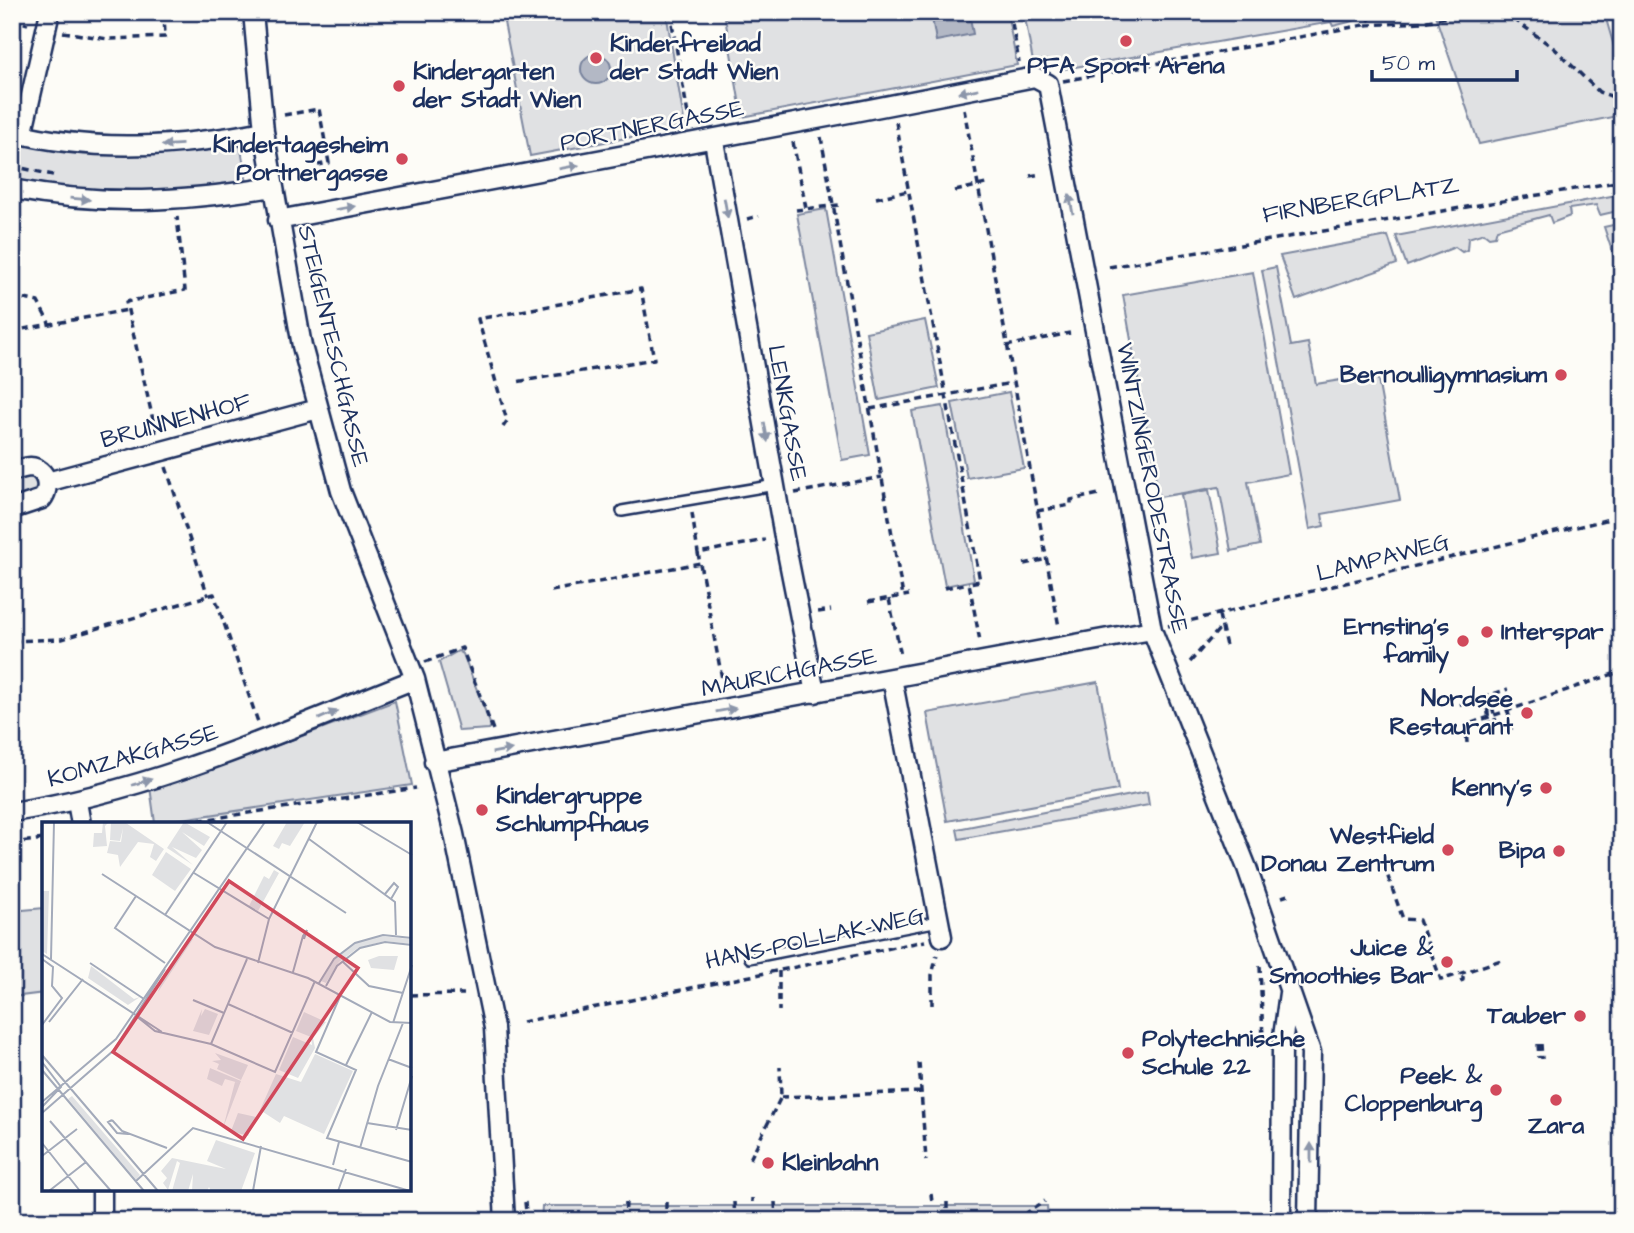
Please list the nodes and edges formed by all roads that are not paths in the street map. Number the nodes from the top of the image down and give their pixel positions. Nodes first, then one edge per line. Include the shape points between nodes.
1 (253, 12) edge
2 (48, 20) edge
3 (264, 131) junction
4 (17, 133) edge
5 (714, 141) junction
6 (13, 182) edge
7 (273, 187) junction
8 (278, 220) junction
9 (1084, 271) joint
10 (318, 409) junction
11 (12, 471) edge
12 (47, 482) junction
13 (775, 485) junction
14 (12, 509) edge
15 (622, 511) dead end
16 (1152, 630) junction
17 (417, 671) junction
18 (892, 678) junction
19 (815, 693) junction
20 (435, 762) junction
21 (77, 802) junction
22 (12, 812) edge
23 (81, 822) edge
24 (940, 929) joint
25 (750, 958) dead end
26 (1290, 986) junction
27 (102, 1191) edge
28 (102, 1221) edge
29 (505, 1221) edge
30 (1281, 1221) edge
31 (1308, 1221) edge

1 - 3 street, STEIGENTESCHGASSE
2 - 4 street
3 -> 4 street via 202,143 137,146 78,144
3 - 7 street, STEIGENTESCHGASSE
8 -> 5 street, PORTNERGASSE
9 -> 5 street, PORTNERGASSE via 1034,76
5 -> 13 street, LENKGASSE
6 -> 7 street via 81,200 175,201
7 - 8 street, STEIGENTESCHGASSE
8 - 10 street, STEIGENTESCHGASSE
9 - 16 street, WINTZINGERODESTRASSE
10 - 12 street, BRUNNENHOF
10 - 17 street, STEIGENTESCHGASSE via 341,491
11 - 12 street via 33,467
12 - 14 street via 42,499
13 - 15 lane
13 - 19 street, LENKGASSE
16 - 18 street, MAURICHGASSE
16 - 26 street, WINTZINGERODESTRASSE
17 - 20 street, STEIGENTESCHGASSE
21 -> 17 street, KOMZAKGASSE via 265,741
18 - 19 street, MAURICHGASSE
18 - 24 street, HANS-POLLAK-WEG
20 -> 19 street, MAURICHGASSE
20 - 29 street, STEIGENTESCHGASSE via 494,1028
21 - 22 street, KOMZAKGASSE
21 - 23 street
24 - 25 lane
26 - 30 street, WINTZINGERODESTRASSE via 1282,1044
31 -> 26 street, WINTZINGERODESTRASSE via 1311,1052
27 - 28 street

